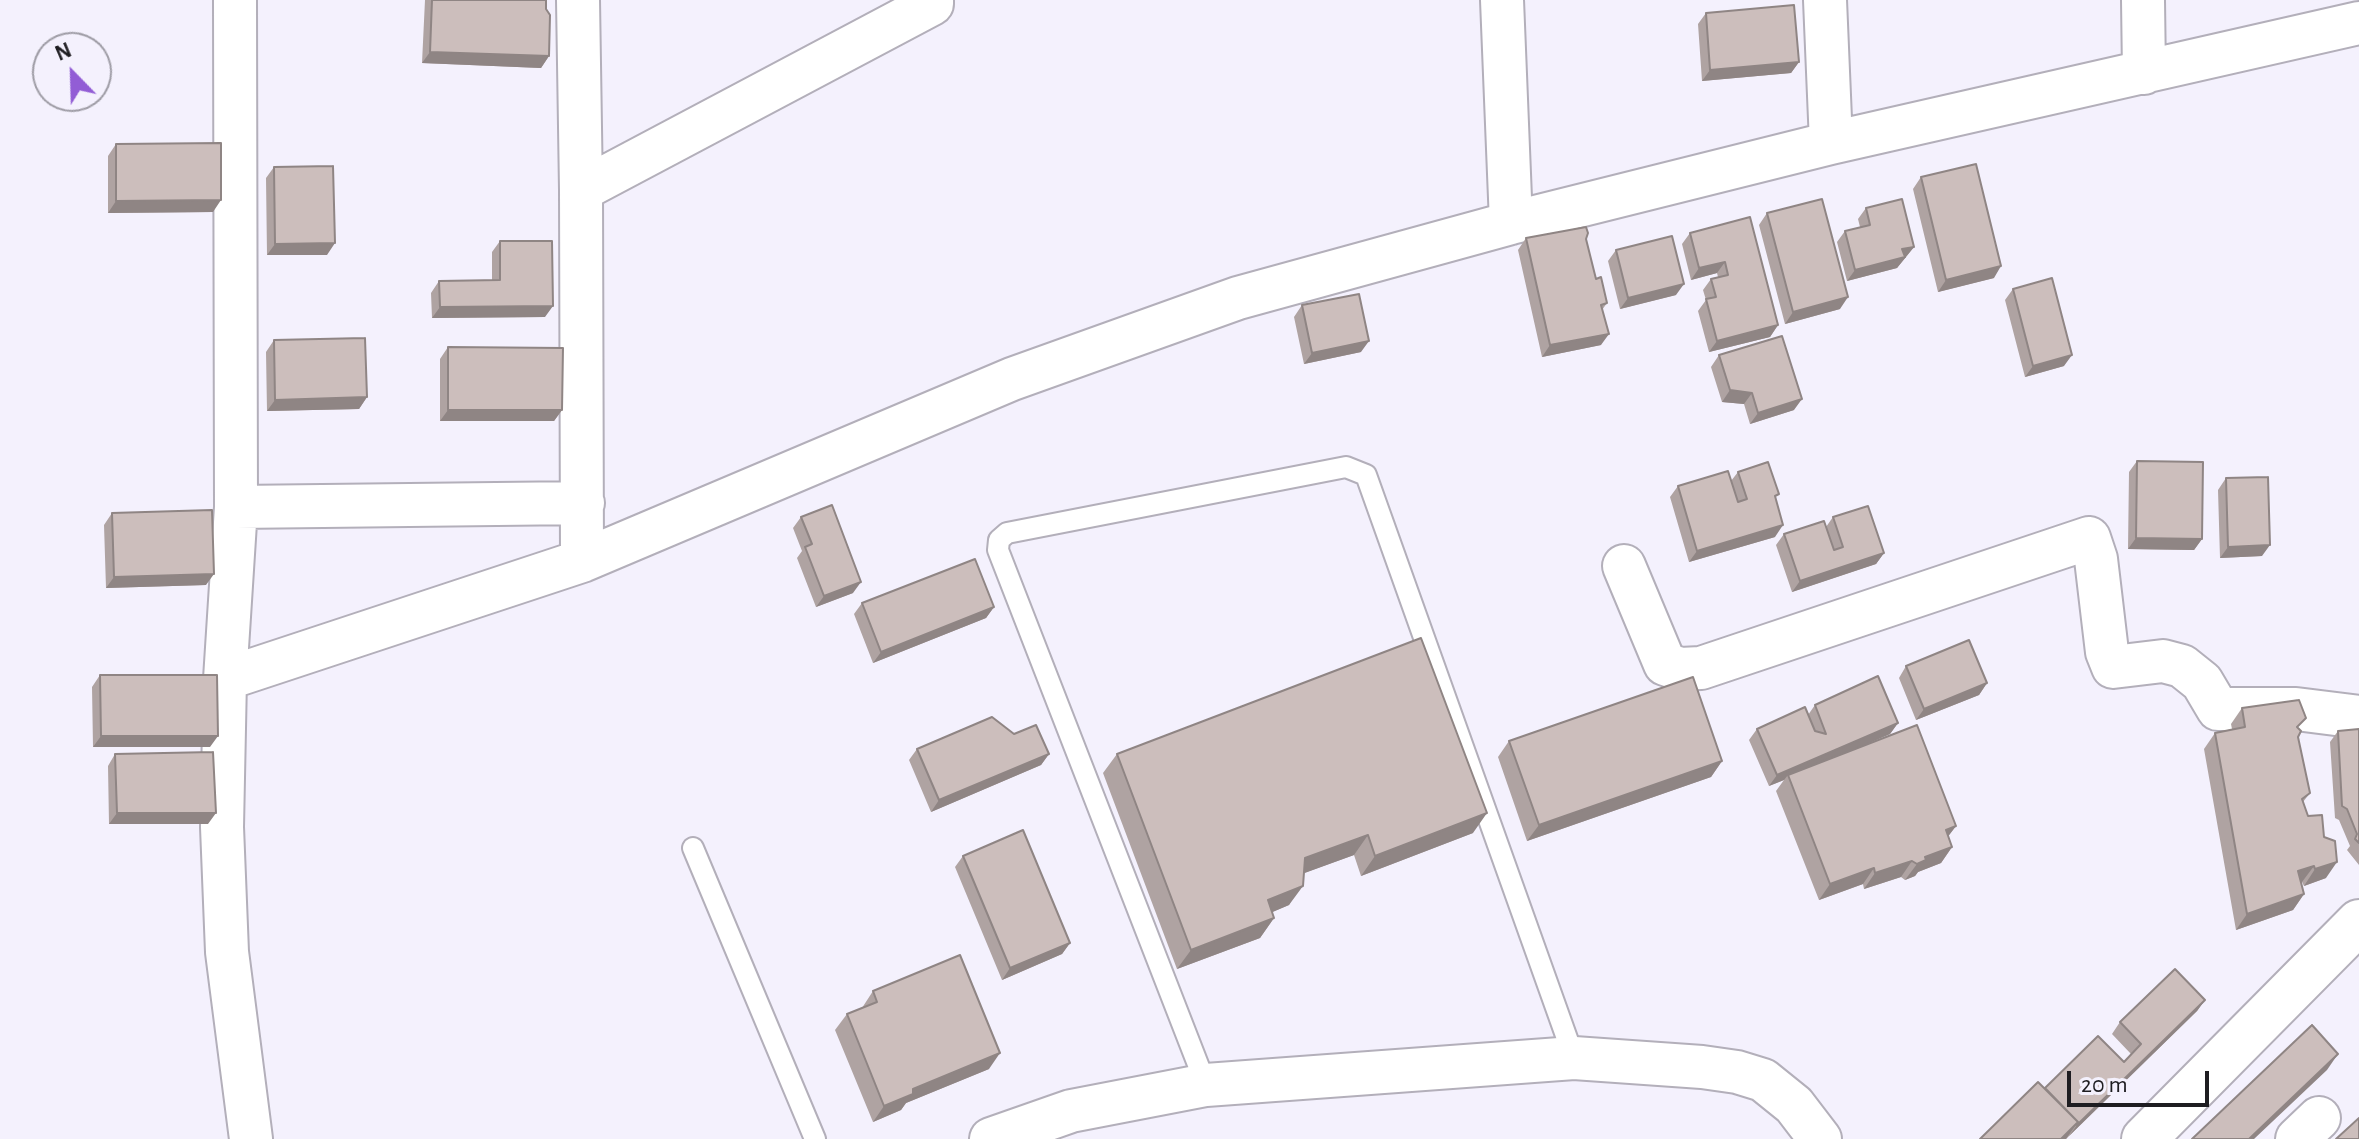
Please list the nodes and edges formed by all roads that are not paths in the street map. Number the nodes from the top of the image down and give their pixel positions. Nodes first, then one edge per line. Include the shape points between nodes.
1 (235, 0) edge
2 (578, 0) edge
3 (1502, 0) edge
4 (1825, 0) edge
5 (2143, 0) edge
6 (936, 1) edge
7 (2359, 23) edge
8 (2144, 73) junction
9 (1831, 143) junction
10 (581, 190) junction
11 (1511, 223) junction
12 (583, 503) junction
13 (236, 507) junction
14 (582, 561) junction
15 (1624, 566) dead end
16 (225, 679) junction
17 (2359, 717) edge
18 (693, 848) dead end
19 (2359, 922) edge
20 (1574, 1058) junction
21 (1206, 1085) junction
22 (251, 1139) edge
23 (815, 1139) edge
24 (991, 1139) edge
25 (1820, 1139) edge
26 (2144, 1139) edge

1 - 13 street
2 - 10 street
3 - 11 street
4 - 9 street
5 - 8 street
6 - 10 street
7 - 8 street
8 - 9 street
9 - 11 street
10 - 12 street
11 - 14 street via 1238,298 1105,343
12 - 13 street
12 - 14 street
13 - 16 street
14 - 16 street
15 - 17 street via 1665,664 1701,668 2089,538 2113,667 2163,661 2182,666 2202,682 2218,709 2296,709
16 - 22 street via 222,827 227,952
18 - 23 lane
19 - 26 street
20 - 21 street
20 - 21 lane via 1366,475 1346,467 1007,533 999,540 998,550
20 - 25 street via 1702,1067 1763,1080 1794,1105
21 - 24 street via 1071,1111

